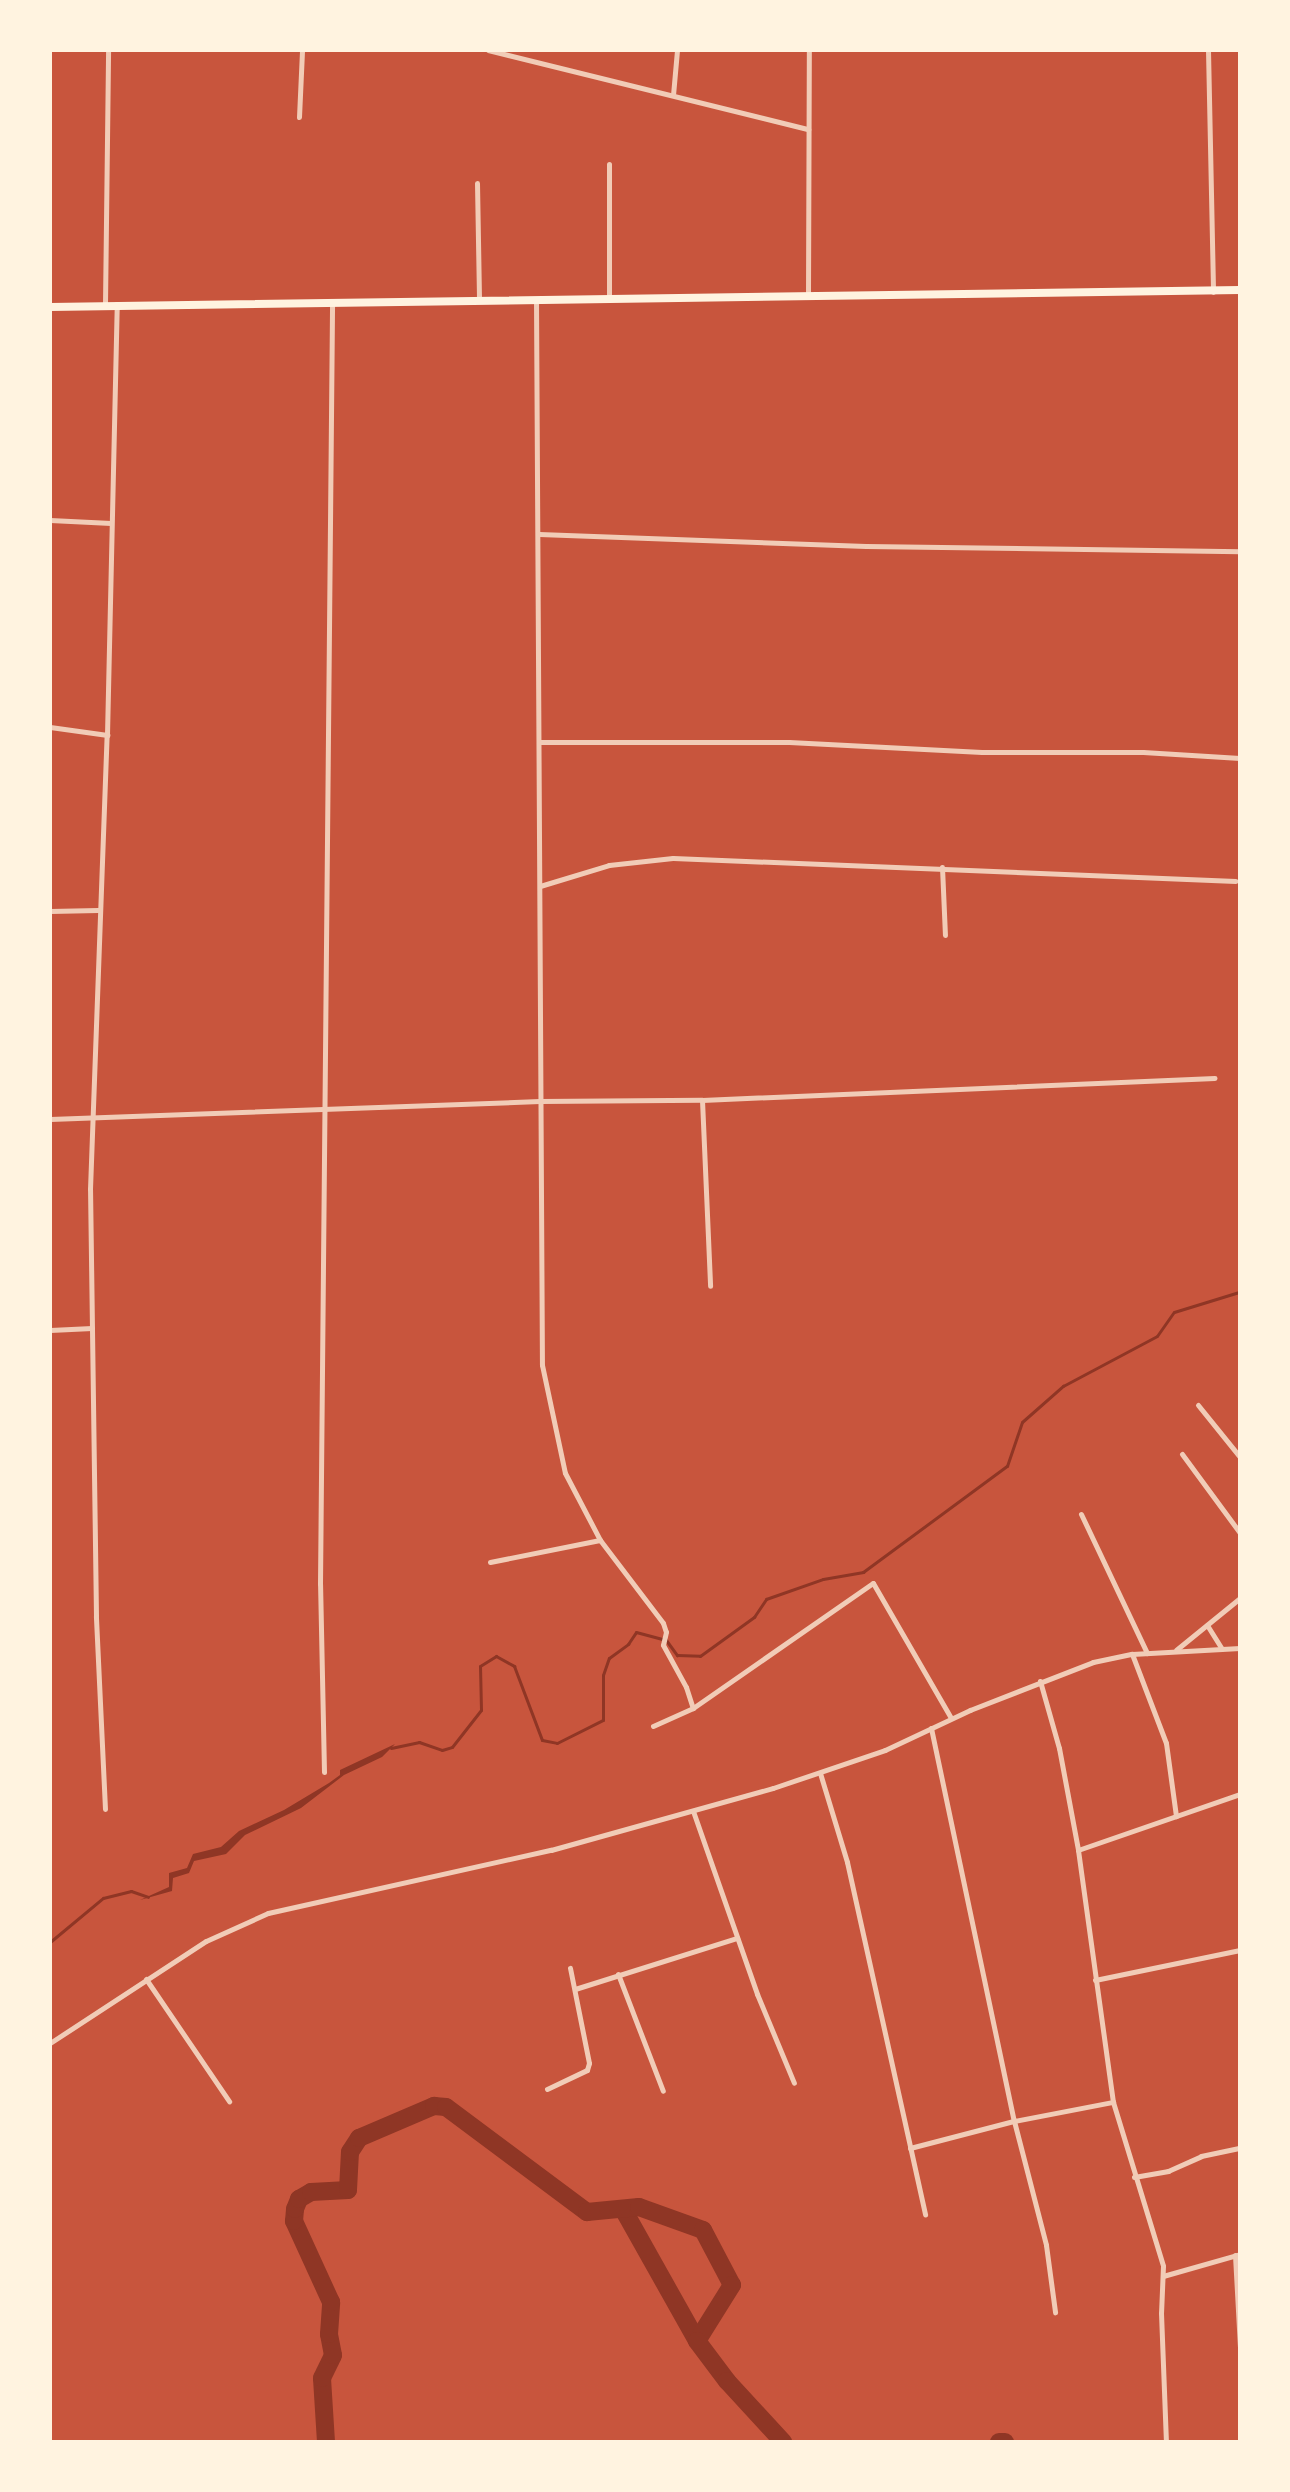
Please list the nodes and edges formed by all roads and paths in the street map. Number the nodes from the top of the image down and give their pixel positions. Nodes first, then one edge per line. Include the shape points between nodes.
1 (108, 50) edge
2 (302, 50) edge
3 (488, 50) edge
4 (677, 50) edge
5 (809, 50) edge
6 (1208, 50) edge
7 (673, 95) junction
8 (299, 117) dead end
9 (808, 129) junction
10 (609, 164) dead end
11 (477, 183) dead end
12 (1240, 290) edge
13 (1213, 292) junction
14 (808, 294) junction
15 (609, 297) junction
16 (536, 298) junction
17 (479, 299) junction
18 (117, 303) junction
19 (332, 303) junction
20 (105, 304) junction
21 (50, 307) edge
22 (50, 520) edge
23 (111, 523) junction
24 (539, 534) junction
25 (1240, 551) edge
26 (50, 727) edge
27 (107, 735) junction
28 (541, 742) junction
29 (1240, 758) edge
30 (942, 867) junction
31 (1236, 881) dead end
32 (540, 886) junction
33 (98, 910) junction
34 (50, 911) edge
35 (945, 935) dead end
36 (1215, 1078) dead end
37 (702, 1100) junction
38 (540, 1101) junction
39 (327, 1110) junction
40 (50, 1119) edge
41 (92, 1119) junction
42 (710, 1286) dead end
43 (92, 1328) junction
44 (50, 1330) edge
45 (1198, 1405) dead end
46 (1182, 1454) dead end
47 (1240, 1457) edge
48 (1081, 1514) dead end
49 (1240, 1533) edge
50 (600, 1540) junction
51 (490, 1562) dead end
52 (1240, 1598) edge
53 (1207, 1625) junction
54 (1240, 1648) edge
55 (1222, 1649) junction
56 (1173, 1652) junction
57 (1147, 1653) junction
58 (1132, 1654) junction
59 (1040, 1681) junction
60 (693, 1708) junction
61 (951, 1718) junction
62 (653, 1726) dead end
63 (931, 1728) junction
64 (324, 1772) dead end
65 (820, 1773) junction
66 (1240, 1794) edge
67 (105, 1809) dead end
68 (693, 1811) junction
69 (1176, 1816) junction
70 (1078, 1850) junction
71 (737, 1938) junction
72 (1240, 1950) edge
73 (570, 1968) dead end
74 (618, 1974) junction
75 (146, 1979) junction
76 (1095, 1980) junction
77 (575, 1989) junction
78 (50, 2043) edge
79 (794, 2083) dead end
80 (547, 2089) dead end
81 (663, 2091) dead end
82 (229, 2101) dead end
83 (1113, 2102) junction
84 (1014, 2121) junction
85 (910, 2148) junction
86 (1240, 2148) edge
87 (1133, 2177) junction
88 (925, 2214) dead end
89 (1237, 2254) edge
90 (1163, 2276) junction
91 (1055, 2312) dead end
92 (1240, 2347) edge
93 (1240, 2370) edge
94 (1240, 2409) edge
95 (1166, 2442) edge

1 - 20 street
2 - 8 street
3 - 7 street
4 - 7 street
5 - 9 street
6 - 13 street
7 - 9 street
9 - 14 street
10 - 15 street
11 - 17 street
12 - 13 main road
13 - 14 main road
14 - 15 main road
15 - 16 main road
16 - 17 main road
16 - 24 street
17 - 19 main road
18 - 19 main road
18 - 20 main road
18 - 23 street
19 - 39 street
20 - 21 main road
22 - 23 street
23 - 27 street
24 - 25 street via 866,546
24 - 28 street
26 - 27 street
27 - 33 street
28 - 29 street via 799,742
28 - 32 street
30 - 31 street
30 - 32 street via 646,859 578,872
30 - 35 street
32 - 38 street
33 - 34 street
33 - 41 street
36 - 37 street
37 - 38 street
37 - 42 street
38 - 39 street
38 - 50 street via 542,1365 560,1459
39 - 41 street
39 - 64 street via 320,1584
40 - 41 street
41 - 43 street
43 - 44 street
43 - 67 street
45 - 47 street
46 - 49 street
48 - 57 street
50 - 51 street
50 - 60 street via 663,1623 663,1639
52 - 53 street
53 - 55 street
53 - 56 street
54 - 55 street
55 - 56 street
56 - 57 street
57 - 58 street
58 - 59 street
58 - 69 street via 1166,1743
59 - 61 street
59 - 70 street
60 - 61 street via 873,1583
60 - 62 street
61 - 63 street
63 - 65 street
63 - 84 street
65 - 68 street
65 - 85 street via 847,1862
66 - 69 street
68 - 71 street
68 - 75 street via 551,1850 268,1913 228,1928
69 - 70 street
70 - 76 street
71 - 74 street
71 - 79 street
72 - 76 street
73 - 77 street
74 - 77 street
74 - 81 street
75 - 78 street
75 - 82 street
76 - 83 street
77 - 80 street via 589,2063 587,2070
83 - 84 street
83 - 87 street
84 - 85 street
84 - 91 street via 1046,2245
85 - 88 street
86 - 87 street
87 - 90 street via 1160,2251
89 - 90 street
89 - 92 street
90 - 95 street
93 - 94 street

